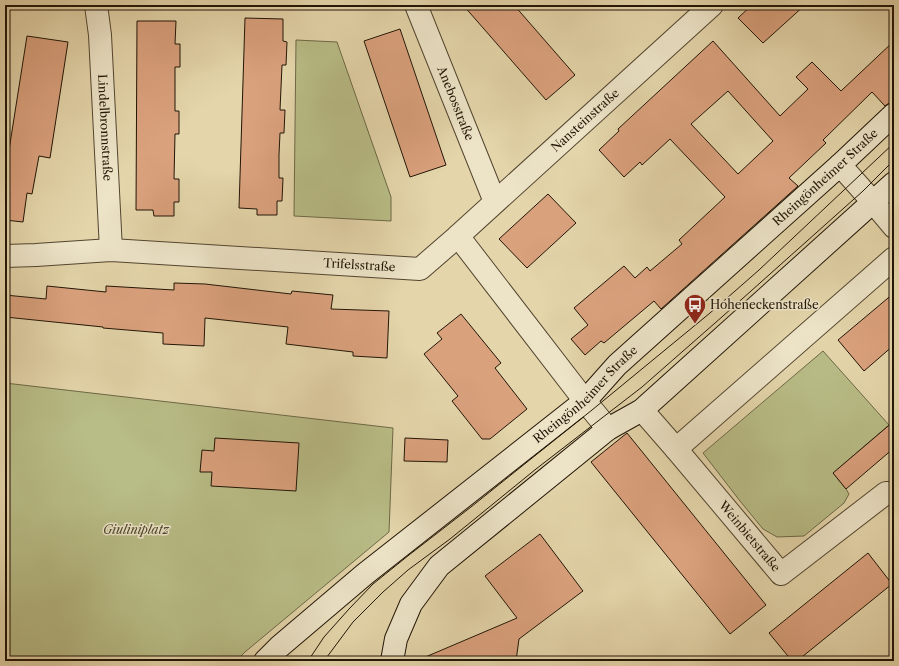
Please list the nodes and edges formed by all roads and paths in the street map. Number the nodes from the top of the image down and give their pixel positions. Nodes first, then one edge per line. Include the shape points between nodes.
1 (96, 5) edge
2 (416, 5) edge
3 (712, 5) edge
4 (894, 114) edge
5 (840, 165) junction
6 (894, 183) edge
7 (495, 202) junction
8 (873, 202) junction
9 (894, 228) edge
10 (458, 236) junction
11 (111, 250) junction
12 (5, 256) edge
13 (894, 258) edge
14 (586, 401) junction
15 (642, 410) junction
16 (608, 429) junction
17 (676, 449) junction
18 (894, 494) edge
19 (265, 661) edge
20 (392, 661) edge

1 - 11 street, Lindelbronnstraße via 100,35
2 - 7 street, Anebosstraße
3 - 7 street, Nansteinstraße
4 - 5 street, Rheingönheimer Straße
5 - 8 street
5 - 14 street, Rheingönheimer Straße via 617,365
6 - 8 street
7 - 10 street, Nansteinstraße
8 - 9 street
8 - 15 street
10 - 11 street, Trifelsstraße via 420,269
10 - 14 street
11 - 12 street, Trifelsstraße
13 - 17 street
14 - 16 street
14 - 19 street, Rheingönheimer Straße via 366,574
15 - 16 street
15 - 17 street, Weinbietstraße
16 - 20 street via 439,566 411,604 396,639
17 - 18 street, Weinbietstraße via 781,574 886,494

